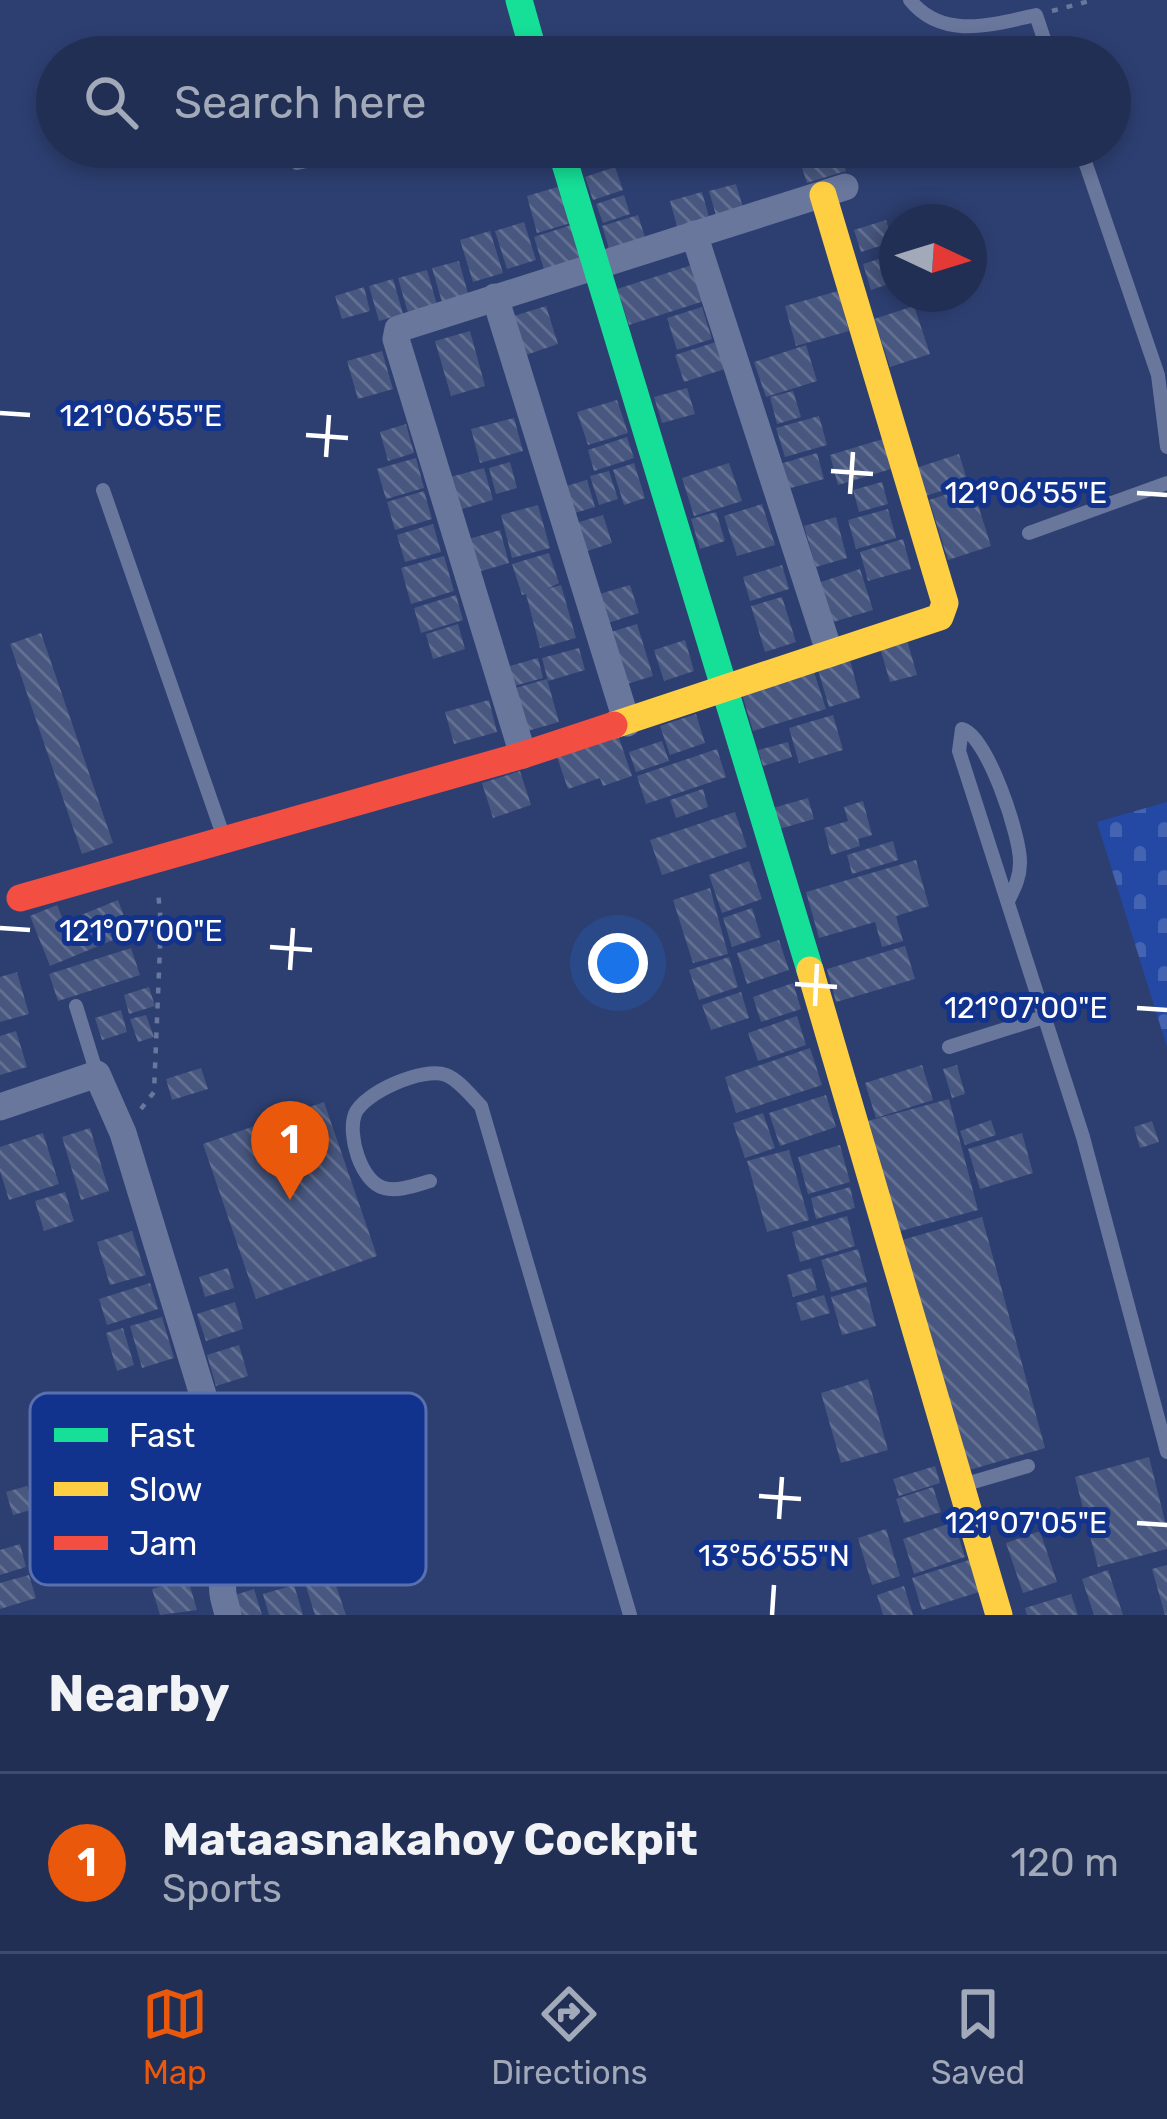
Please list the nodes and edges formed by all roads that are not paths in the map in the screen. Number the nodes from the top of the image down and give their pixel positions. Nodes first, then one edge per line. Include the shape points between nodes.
1 (519, 0) edge
2 (910, 0) edge
3 (529, 36) edge
4 (1043, 36) edge
5 (566, 168) edge
6 (1087, 168) edge
7 (694, 235) junction
8 (596, 267) junction
9 (495, 297) junction
10 (1167, 447) edge
11 (1167, 483) edge
12 (104, 490) dead end
13 (1029, 533) dead end
14 (830, 654) junction
15 (727, 688) junction
16 (627, 723) junction
17 (523, 755) junction
18 (996, 781) junction
19 (972, 791) junction
20 (224, 840) junction
21 (20, 898) dead end
22 (1009, 899) junction
23 (76, 1006) dead end
24 (1047, 1016) junction
25 (949, 1047) dead end
26 (97, 1073) junction
27 (0, 1107) edge
28 (430, 1181) dead end
29 (201, 1393) edge
30 (1167, 1452) edge
31 (1028, 1466) dead end
32 (962, 1486) junction
33 (225, 1585) edge
34 (228, 1615) edge
35 (630, 1615) edge
36 (1000, 1615) edge

1 - 3 street
2 - 4 lane via 937,24 981,27 1036,16
5 - 8 street
6 - 10 lane via 1158,375
7 - 8 street
7 - 14 street
7 - 14 street via 834,191 945,603 940,617 920,626
8 - 9 street
8 - 15 street
9 - 16 street
9 - 17 street via 405,324 396,339
11 - 13 lane
12 - 20 lane
14 - 15 street
15 - 16 street
15 - 32 street
16 - 17 street
17 - 20 street
18 - 19 lane
18 - 19 lane via 983,748 962,729 957,744
18 - 22 lane via 1021,861
19 - 22 lane
20 - 21 street
22 - 24 lane
23 - 26 lane
24 - 25 lane
24 - 30 lane
26 - 27 street
26 - 29 street via 123,1133
28 - 35 lane via 389,1190 374,1184 357,1154 353,1123 365,1100 433,1072 450,1076 482,1106
31 - 32 lane
32 - 36 street
33 - 34 street

